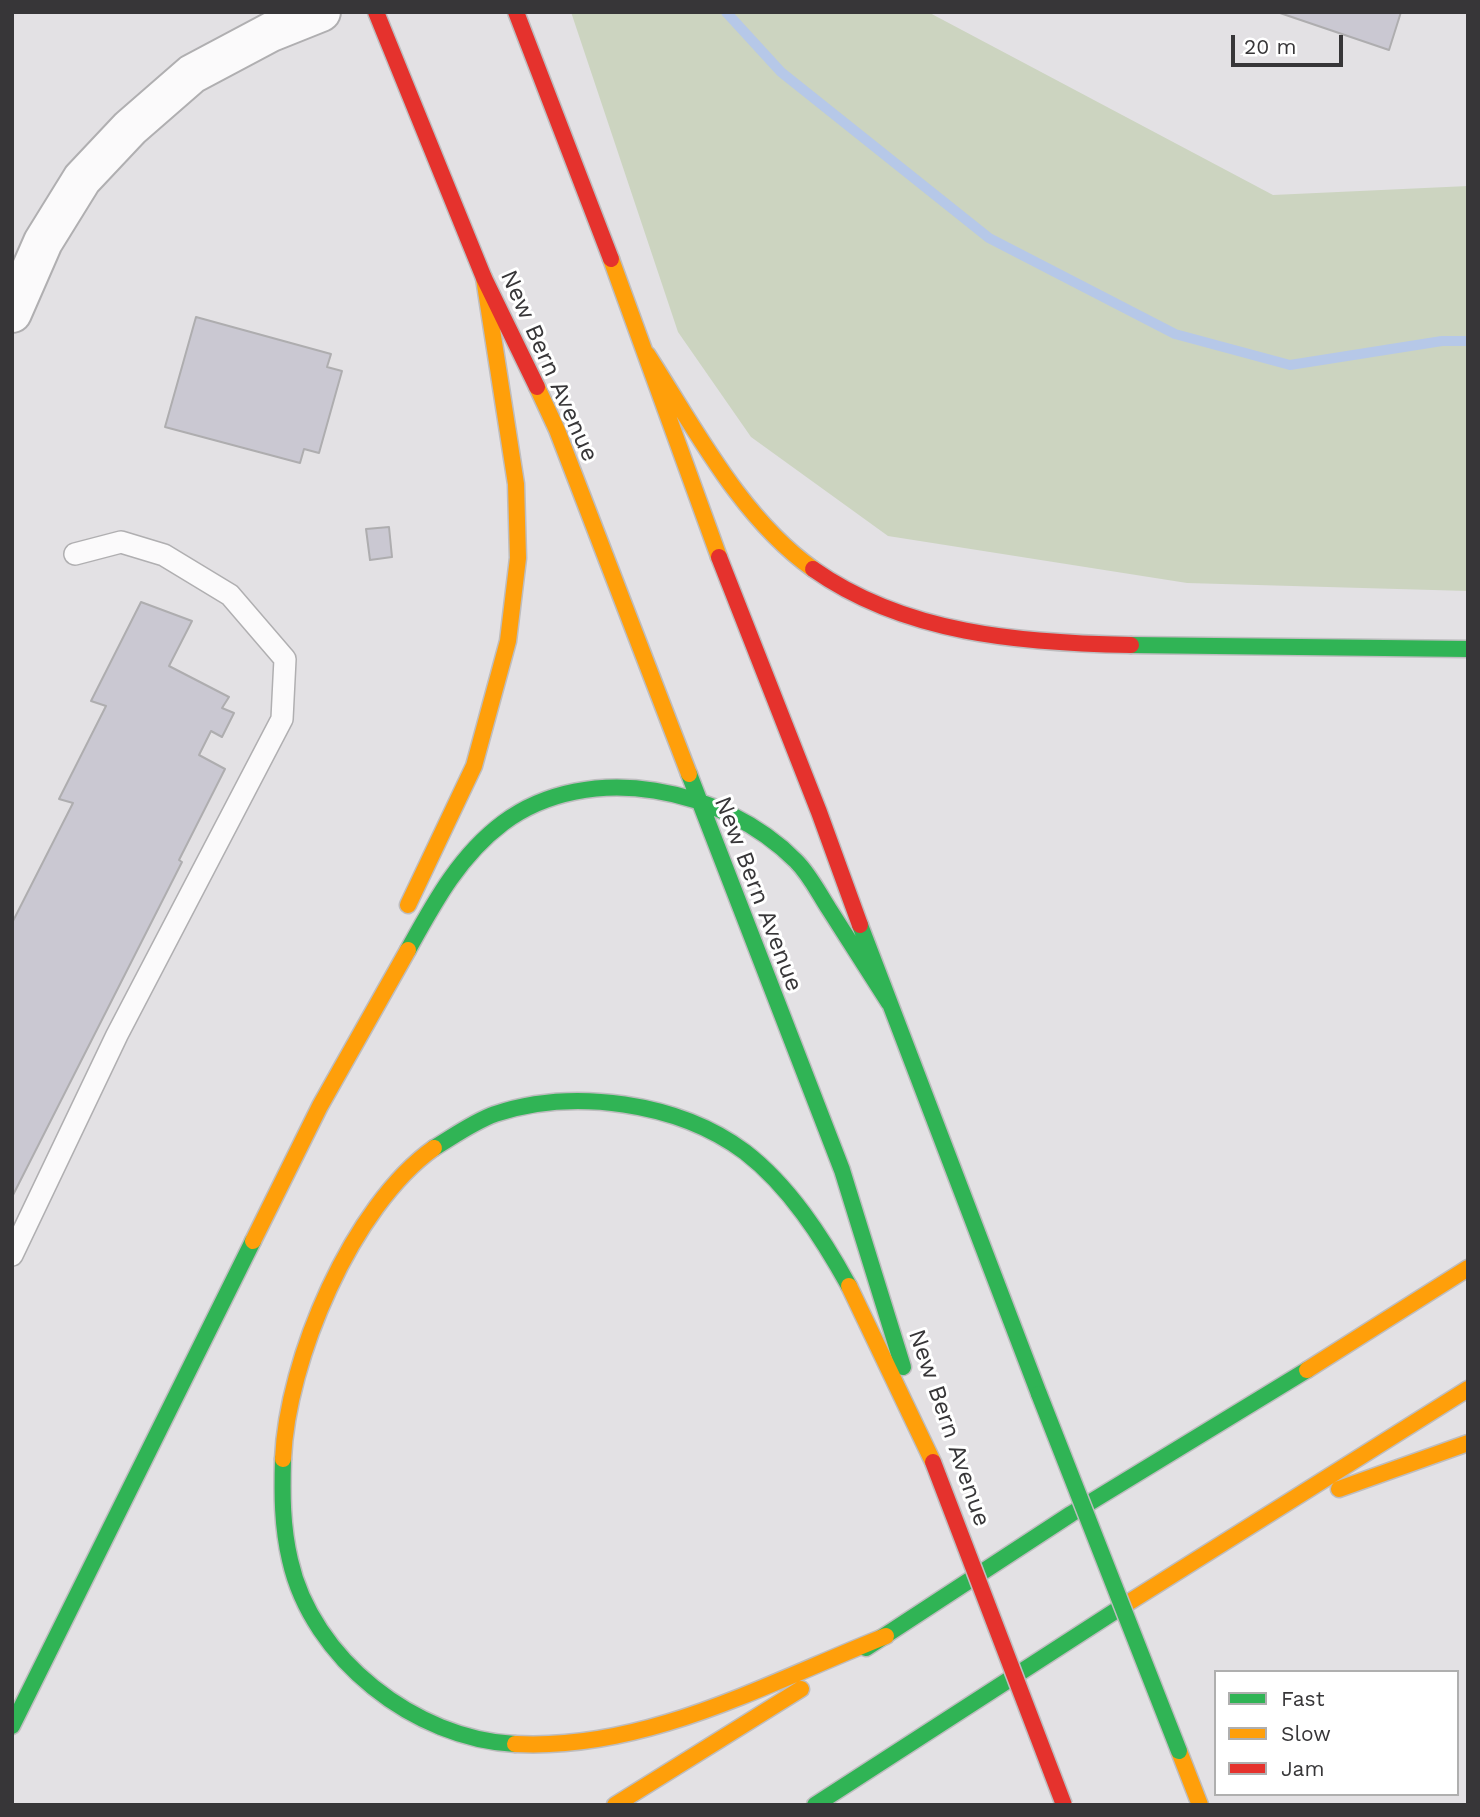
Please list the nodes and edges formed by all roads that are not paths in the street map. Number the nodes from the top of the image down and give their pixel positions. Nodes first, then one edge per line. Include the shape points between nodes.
1 (321, 12) edge
2 (376, 12) edge
3 (516, 12) edge
4 (484, 278) junction
5 (12, 313) edge
6 (647, 354) junction
7 (75, 554) dead end
8 (1468, 649) edge
9 (696, 797) junction
10 (401, 922) dead end
11 (377, 971) dead end
12 (889, 1003) junction
13 (320, 1106) junction
14 (12, 1255) edge
15 (1468, 1268) edge
16 (1468, 1389) edge
17 (1468, 1443) edge
18 (933, 1462) junction
19 (1281, 1509) junction
20 (886, 1636) junction
21 (12, 1726) edge
22 (615, 1805) edge
23 (815, 1805) edge
24 (1064, 1805) edge
25 (1200, 1805) edge

1 - 5 street via 271,32 192,74 130,128 82,179 43,242
2 - 4 main road, New Bern Avenue
3 - 6 main road
4 - 9 main road, New Bern Avenue via 556,430
4 - 10 main road via 516,485 519,558 508,641 474,766
6 - 8 main road via 717,462 787,551 888,610 1010,639
6 - 12 main road via 733,598 820,812
7 - 14 lane via 121,542 163,555 230,595 285,659 282,719 117,1035
9 - 12 main road via 738,818 803,869
9 - 13 main road via 641,788 599,788 564,794 525,809 500,826 445,884
9 - 18 main road, New Bern Avenue via 842,1170
11 - 13 main road
12 - 25 main road, bridge
13 - 21 main road
15 - 20 main road via 1071,1514
16 - 19 main road
17 - 19 main road
18 - 20 main road via 857,1298 828,1247 780,1185 755,1160 720,1137 679,1118 629,1105 550,1102 478,1120 403,1174 367,1218 340,1264 312,1326 293,1388 282,1509 289,1560 317,1621 346,1662 414,1717 448,1731 512,1745 601,1742 675,1721
18 - 24 main road, New Bern Avenue, bridge
19 - 23 main road
20 - 22 main road

